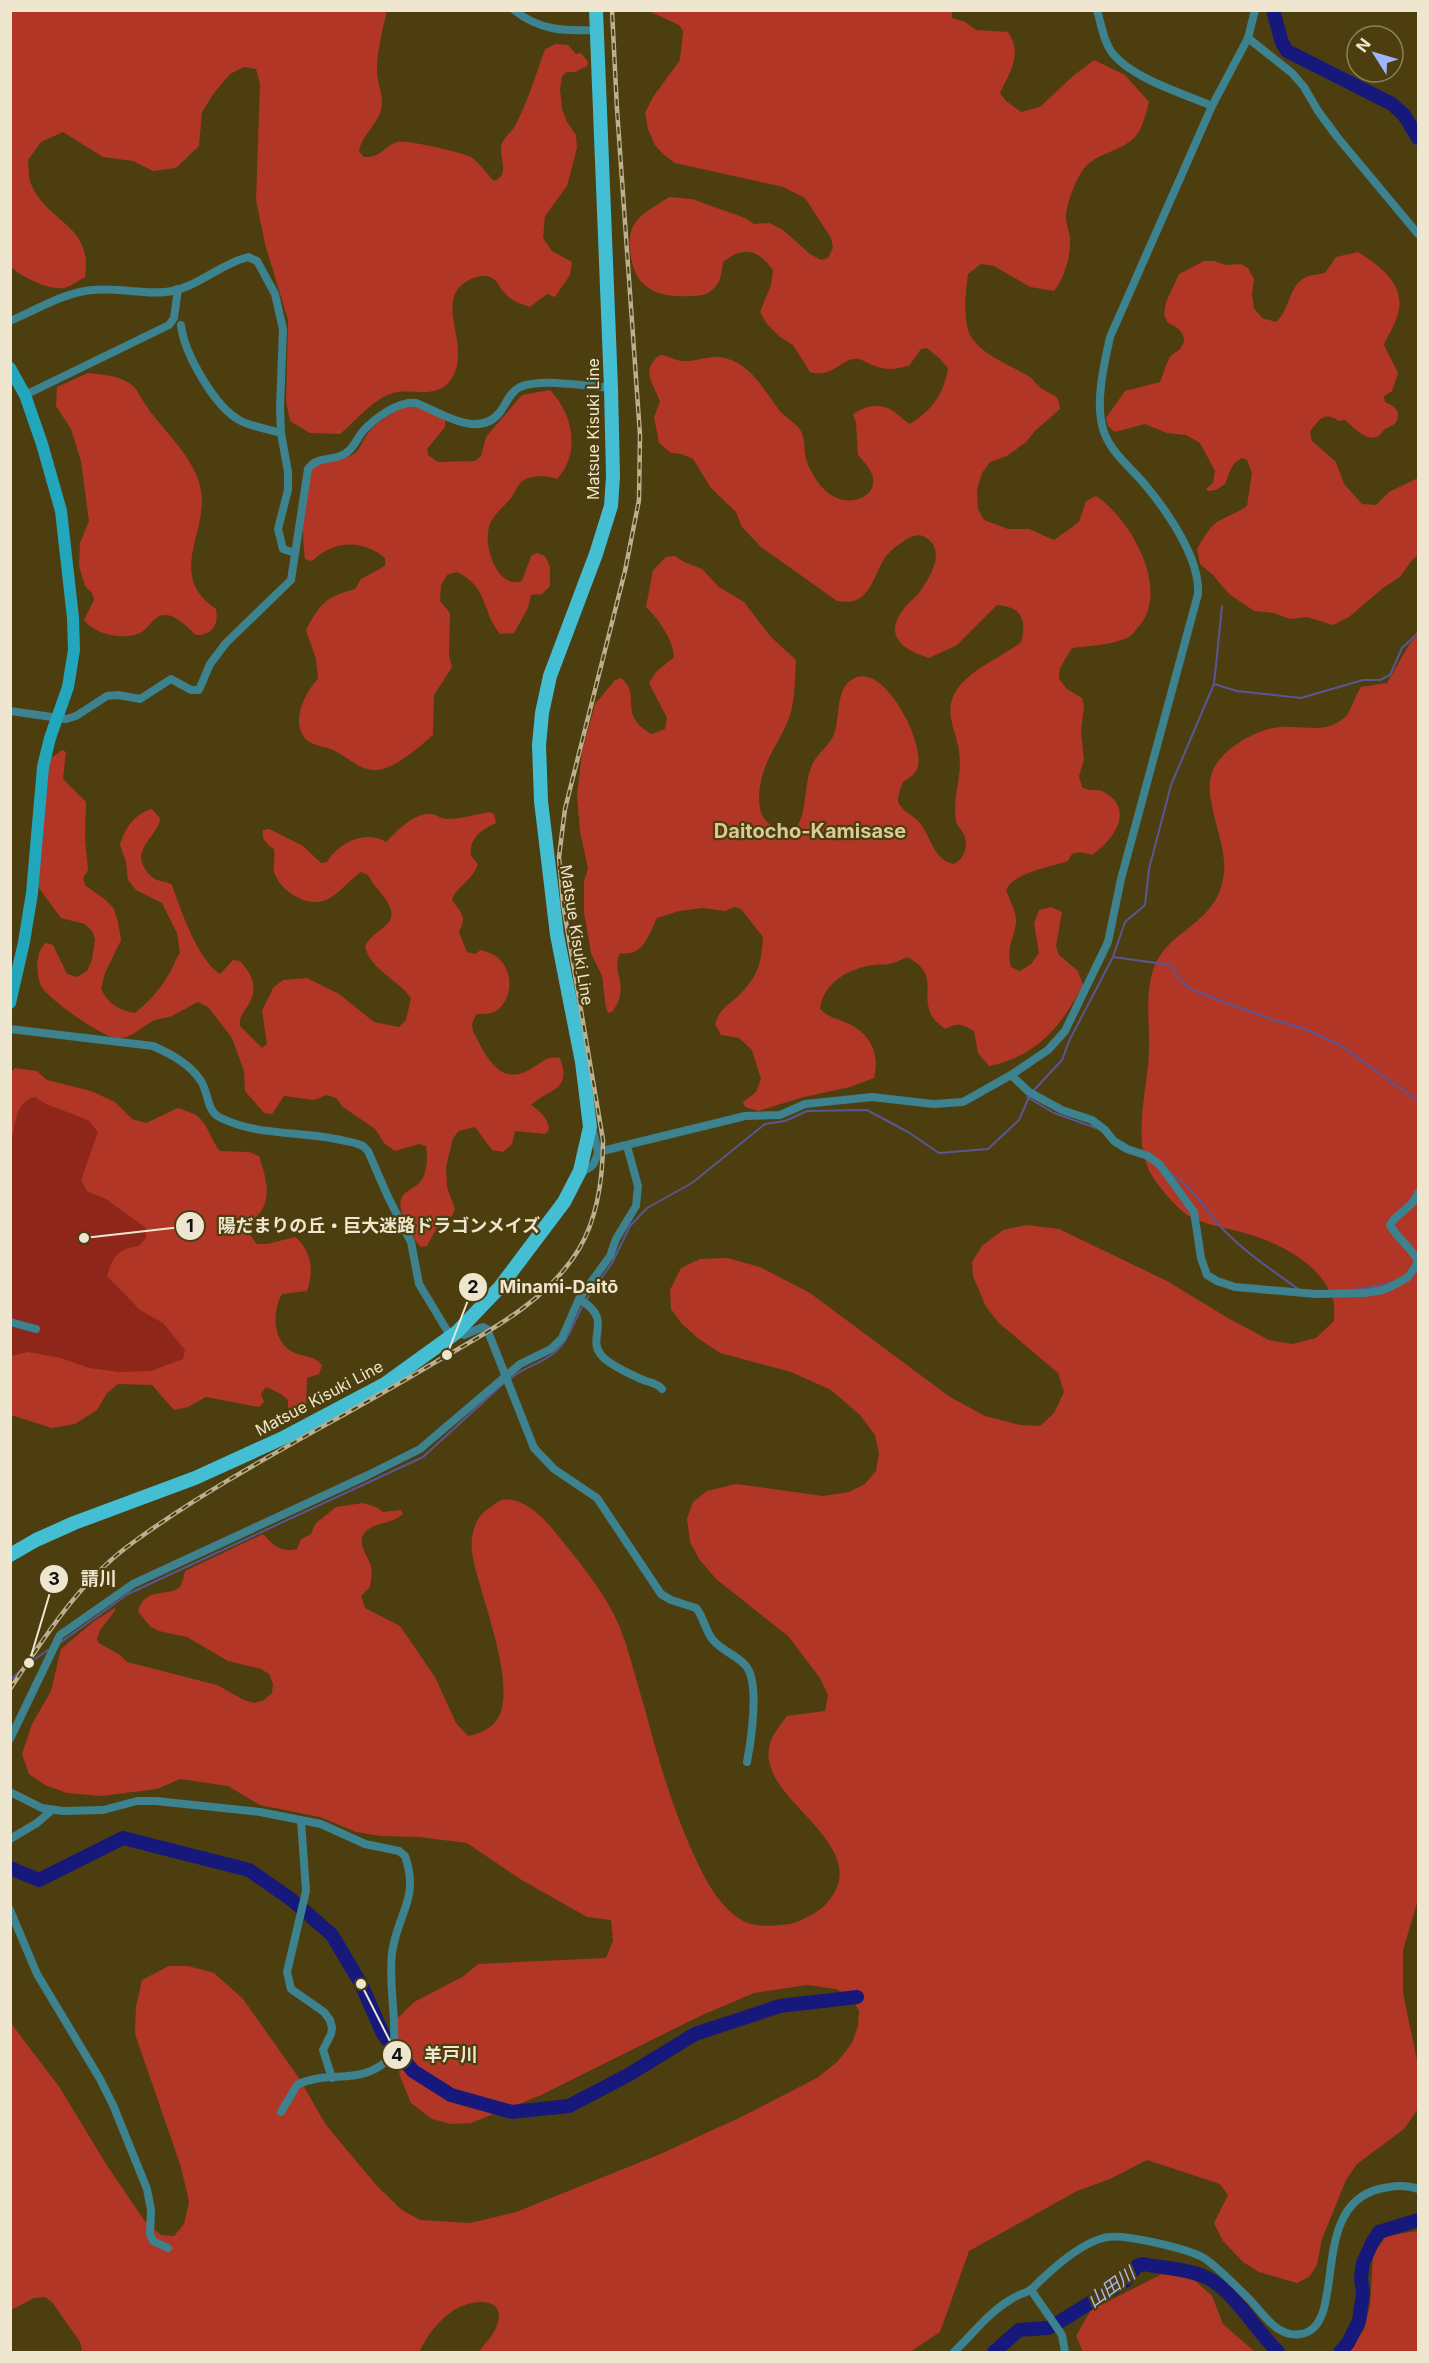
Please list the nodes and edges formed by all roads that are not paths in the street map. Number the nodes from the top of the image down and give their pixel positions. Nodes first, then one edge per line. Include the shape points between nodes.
1 (514, 10) edge
2 (596, 10) edge
3 (1097, 10) edge
4 (1252, 12) edge
5 (596, 30) junction
6 (1248, 38) junction
7 (1212, 106) junction
8 (1419, 234) edge
9 (178, 289) junction
10 (10, 321) edge
11 (181, 325) dead end
12 (10, 368) edge
13 (611, 388) junction
14 (25, 395) junction
15 (281, 433) junction
16 (295, 553) junction
17 (10, 711) edge
18 (58, 718) junction
19 (10, 1003) edge
20 (10, 1029) edge
21 (1011, 1075) junction
22 (590, 1127) junction
23 (627, 1146) junction
24 (598, 1152) junction
25 (579, 1171) junction
26 (1419, 1193) edge
27 (1419, 1263) edge
28 (583, 1301) junction
29 (10, 1322) edge
30 (36, 1329) dead end
31 (454, 1334) junction
32 (507, 1379) junction
33 (662, 1389) dead end
34 (10, 1555) edge
35 (10, 1739) edge
36 (747, 1762) dead end
37 (10, 1792) edge
38 (52, 1810) junction
39 (301, 1820) junction
40 (10, 1839) edge
41 (10, 1910) edge
42 (332, 2078) junction
43 (281, 2112) dead end
44 (1419, 2189) edge
45 (168, 2248) dead end
46 (1031, 2290) junction
47 (954, 2352) edge
48 (1065, 2352) edge

1 - 5 street via 550,29
2 - 5 main road, Matsue Kisuki Line
3 - 7 street via 1114,55 1139,73
4 - 6 street
5 - 13 main road, Matsue Kisuki Line
6 - 7 street
6 - 8 street via 1299,82 1338,138
7 - 21 street via 1110,337 1100,412 1109,444 1148,488 1190,552 1199,581 1198,594 1121,879 1108,942 1065,1032 1048,1050
9 - 10 street via 79,292
9 - 14 street via 174,318 169,325
9 - 15 street via 237,260 248,257 257,261 275,294 283,329
11 - 15 street via 194,363 226,410 241,421
12 - 14 street
13 - 16 street via 570,383 520,387 493,419 480,425 463,423 416,403 400,405 364,430 346,453 315,461 308,469
13 - 22 main road, Matsue Kisuki Line via 611,506 550,676 539,745 541,801 557,935 582,1062
14 - 18 street via 61,511 74,618 72,670
15 - 16 street via 288,490 278,529 283,549
16 - 18 street via 291,580 226,643 197,691 171,680 140,699 113,695 76,716
17 - 18 street
18 - 19 street via 43,767 30,904
20 - 31 street via 153,1046 192,1070 202,1081 212,1110 219,1117 273,1133 310,1134 363,1146 411,1242 419,1284
21 - 23 street via 963,1102 933,1104 872,1097 805,1104 780,1115 745,1116
21 - 27 street via 1029,1092 1062,1110 1092,1120 1114,1141 1160,1165 1194,1212 1201,1258 1207,1275 1217,1281 1235,1287 1316,1294 1365,1293 1392,1286
22 - 24 street
22 - 25 main road, Matsue Kisuki Line
23 - 24 street
23 - 28 street via 638,1200
24 - 25 street via 595,1164
25 - 31 main road, Matsue Kisuki Line via 564,1202 533,1245 500,1287
26 - 27 street via 1390,1225 1416,1254
28 - 32 street via 562,1338 551,1349 520,1364
28 - 33 street via 599,1320 598,1345 602,1356
29 - 30 street
31 - 32 street via 486,1328
31 - 34 main road, Matsue Kisuki Line via 385,1384 285,1437 195,1478 74,1522
32 - 35 street via 420,1449 133,1584 60,1635
32 - 36 street via 534,1448 555,1469 597,1498 661,1594 696,1608 713,1641 742,1661 749,1671 753,1702
37 - 38 street
38 - 39 street via 103,1810 137,1801 156,1801
38 - 40 street
39 - 42 street via 306,1891 287,1972 291,1989 330,2020 332,2028 323,2050
39 - 42 street via 321,1824 365,1844 399,1851 410,1872 410,1898 392,1953 393,2055 375,2070
41 - 45 street via 37,1974 113,2105 147,2188 150,2234 153,2241
42 - 43 street via 297,2085
44 - 46 street via 1390,2186 1367,2194 1352,2206 1335,2241 1325,2312 1309,2332 1300,2335 1271,2325 1250,2300 1202,2258 1136,2238 1113,2236 1093,2242 1065,2259
46 - 47 street via 997,2309
46 - 48 street via 1062,2335

